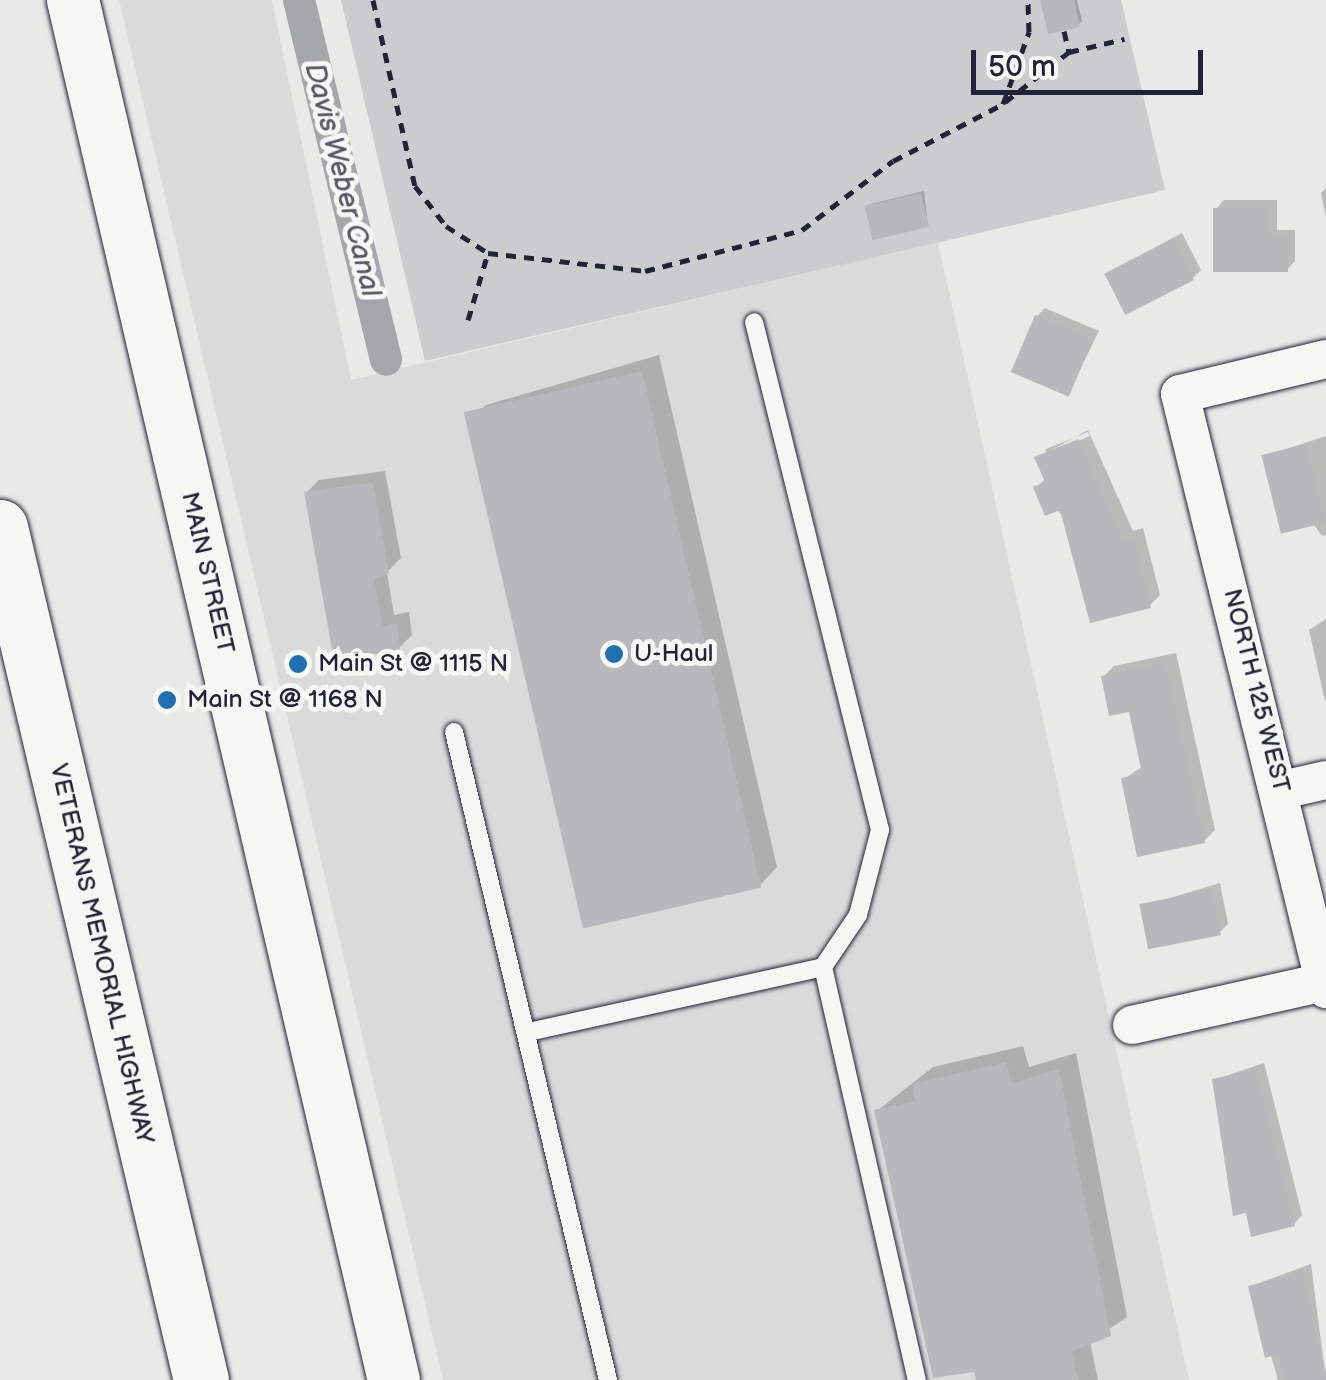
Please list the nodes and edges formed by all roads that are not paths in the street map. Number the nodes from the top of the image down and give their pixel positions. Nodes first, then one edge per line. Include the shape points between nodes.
1 (73, 0) edge
2 (754, 322) dead end
3 (1326, 359) edge
4 (0, 527) edge
5 (454, 732) dead end
6 (1326, 780) edge
7 (1282, 790) junction
8 (823, 966) junction
9 (1325, 986) edge
10 (1132, 1025) dead end
11 (528, 1032) junction
12 (201, 1380) edge
13 (394, 1380) edge
14 (608, 1380) edge
15 (917, 1380) edge

1 - 13 main road, MAIN STREET
2 - 8 lane via 880,830 858,915
3 - 7 street, NORTH 125 WEST via 1180,394
4 - 12 highway, VETERANS MEMORIAL HIGHWAY
5 - 11 lane
6 - 7 street
7 - 9 street, NORTH 125 WEST
8 - 11 lane
8 - 15 lane
9 - 10 street
11 - 14 lane

